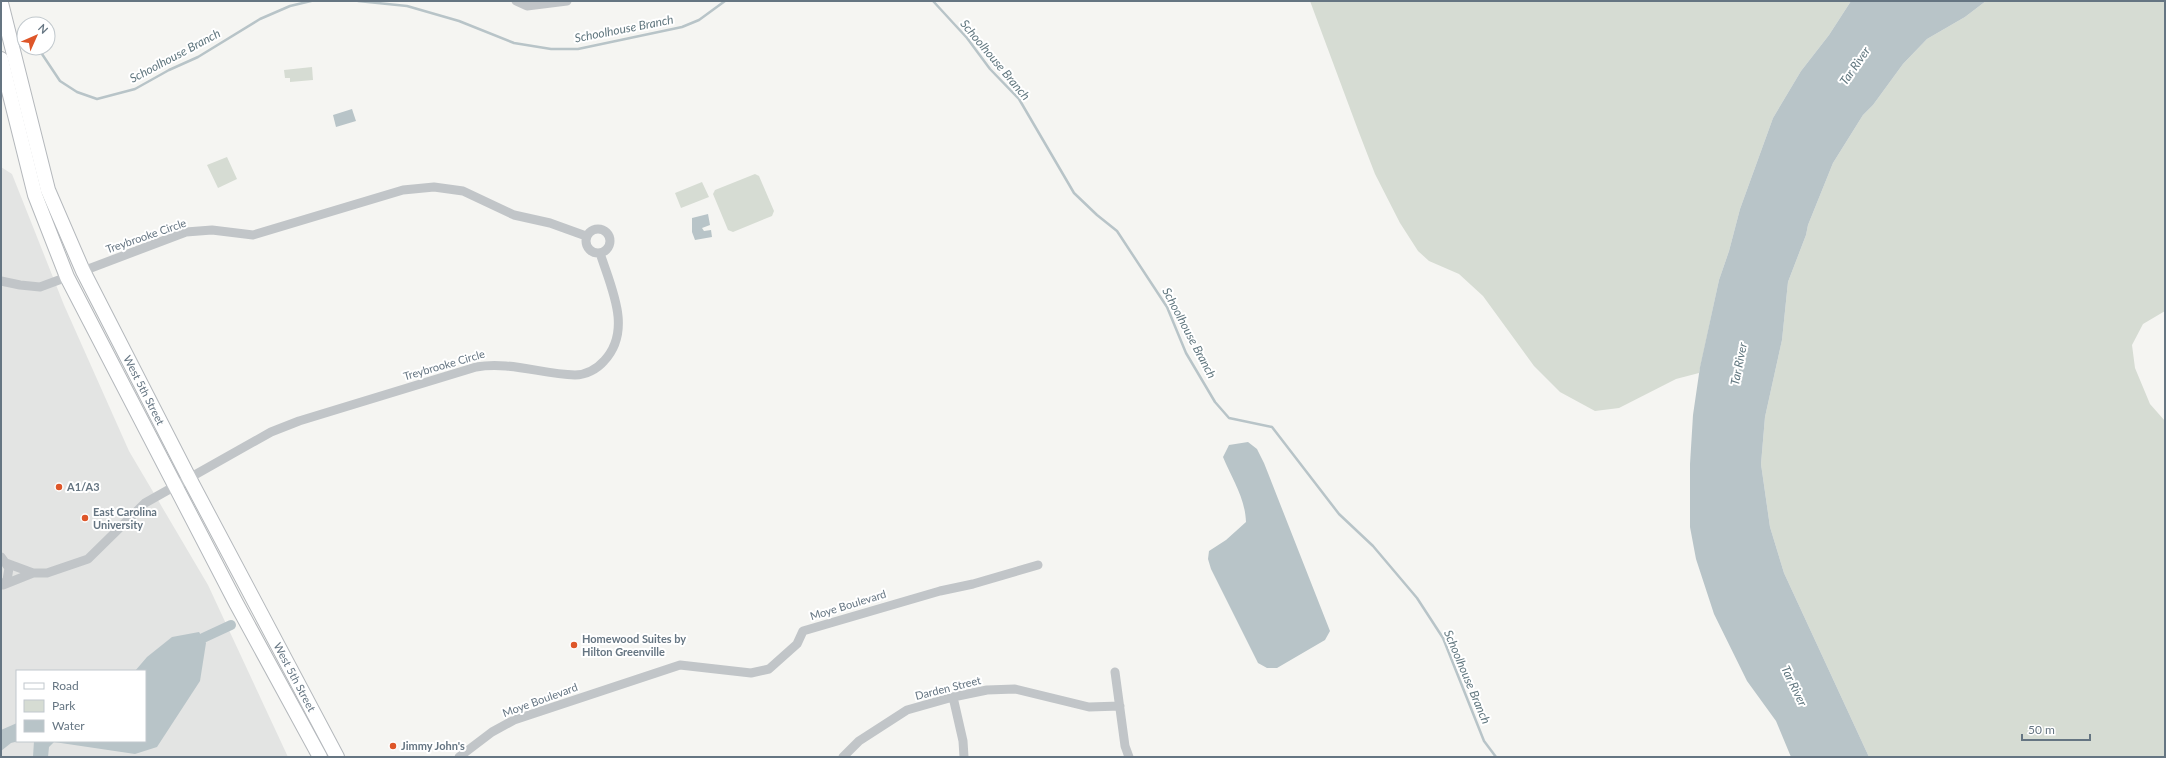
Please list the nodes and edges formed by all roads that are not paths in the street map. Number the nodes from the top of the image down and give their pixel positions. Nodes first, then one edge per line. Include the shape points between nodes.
1 (516, 1) edge
2 (567, 1) edge
3 (1, 3) edge
4 (1, 59) edge
5 (586, 236) junction
6 (600, 252) junction
7 (83, 271) junction
8 (67, 277) junction
9 (1, 281) edge
10 (188, 478) junction
11 (175, 486) junction
12 (4, 560) edge
13 (1038, 565) dead end
14 (34, 573) junction
15 (2, 585) edge
16 (1115, 672) dead end
17 (953, 697) junction
18 (1120, 706) junction
19 (320, 757) edge
20 (337, 757) edge
21 (458, 757) edge
22 (843, 757) edge
23 (964, 757) edge
24 (1129, 757) edge

1 - 2 street via 527,6
3 - 7 main road, West 5th Street via 48,190
4 - 8 main road, West 5th Street via 35,195
5 - 6 street via 587,247 593,252
5 - 6 street via 595,229 602,230 608,235 609,246
5 - 7 street, Treybrooke Circle via 550,223 514,215 463,191 434,187 403,190 253,235 212,230 186,232
6 - 10 street, Treybrooke Circle via 617,310 619,332 611,353 595,369 575,375 493,364 476,367 299,421 272,432
7 - 10 main road, West 5th Street
8 - 9 street via 40,287
8 - 11 main road, West 5th Street
10 - 11 street, Treybrooke Circle
10 - 20 main road, West 5th Street
11 - 14 street, Treybrooke Circle via 145,503 88,560 47,573
11 - 19 main road, West 5th Street
12 - 14 street
12 - 15 street via 9,574
13 - 21 street, Moye Boulevard via 973,584 940,590 803,631 797,644 769,669 751,673 680,666 545,708 492,732
14 - 15 street
16 - 18 street
17 - 18 street, Darden Street via 987,690 1015,689 1089,707
17 - 22 street, Darden Street via 907,710 859,741
17 - 23 street
18 - 24 street via 1125,746

